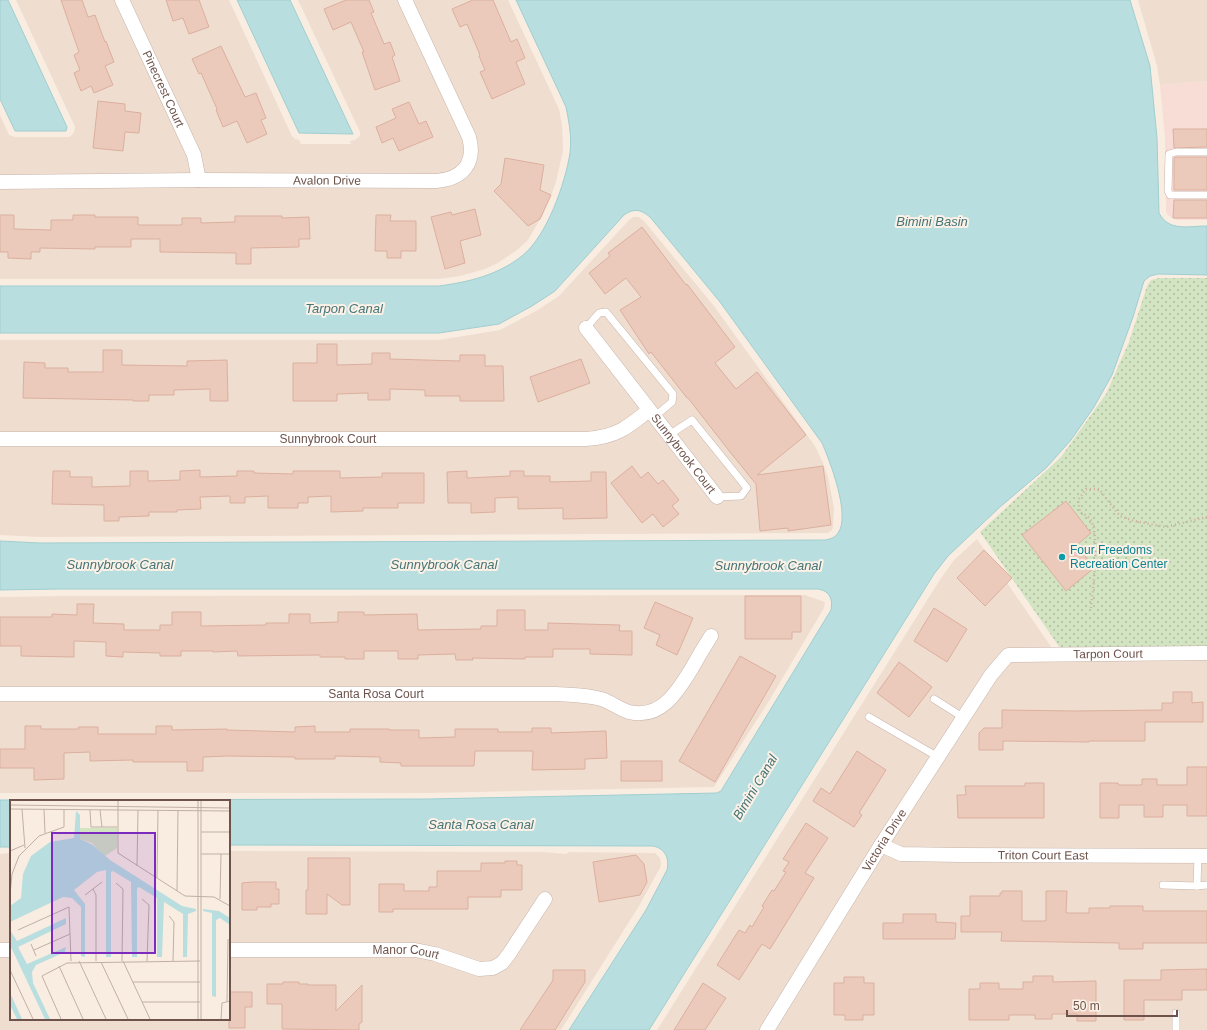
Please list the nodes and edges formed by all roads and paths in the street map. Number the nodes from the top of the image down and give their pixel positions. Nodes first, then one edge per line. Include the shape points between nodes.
1 (122, 0) edge
2 (405, 0) edge
3 (1207, 152) edge
4 (199, 180) junction
5 (0, 182) edge
6 (1207, 195) edge
7 (586, 328) joint
8 (652, 414) junction
9 (669, 435) junction
10 (0, 439) edge
11 (717, 497) joint
12 (1207, 517) edge
13 (1091, 608) dead end
14 (711, 636) dead end
15 (1207, 653) edge
16 (1008, 655) joint
17 (0, 694) edge
18 (934, 699) dead end
19 (869, 717) dead end
20 (964, 718) junction
21 (938, 757) junction
22 (881, 845) junction
23 (1202, 856) edge
24 (1162, 885) dead end
25 (1197, 886) junction
26 (1207, 886) edge
27 (546, 899) dead end
28 (230, 950) edge
29 (1176, 1013) dead end
30 (767, 1030) edge
31 (1176, 1030) edge

1 - 4 street, Pinecrest Court via 194,155
2 - 4 street, Avalon Drive via 469,137 471,154 465,170 446,180 436,181
3 - 6 lane via 1169,154 1168,191 1170,195
4 - 5 street, Avalon Drive
7 - 8 street, Sunnybrook Court
7 - 8 lane via 599,313 606,312 673,394 672,402
8 - 9 street, Sunnybrook Court
8 - 10 street, Sunnybrook Court via 618,432 601,438 586,439
9 - 11 street, Sunnybrook Court
9 - 11 lane via 692,420 747,488 741,496
12 - 13 path via 1166,527 1134,521 1120,516 1099,489 1086,489 1078,500 1080,512 1090,518 1094,530 1095,565
14 - 17 street, Santa Rosa Court via 672,698 663,706 645,713 628,711 594,697 556,694
15 - 16 street, Tarpon Court
16 - 20 street, Victoria Drive
18 - 20 lane
19 - 21 lane
20 - 21 street, Victoria Drive
21 - 22 street, Victoria Drive
22 - 23 street, Triton Court East via 901,854
22 - 30 street, Victoria Drive
23 - 25 lane
24 - 25 lane
25 - 26 lane
27 - 28 street, Manor Court via 502,963 484,970 415,950
29 - 31 lane

